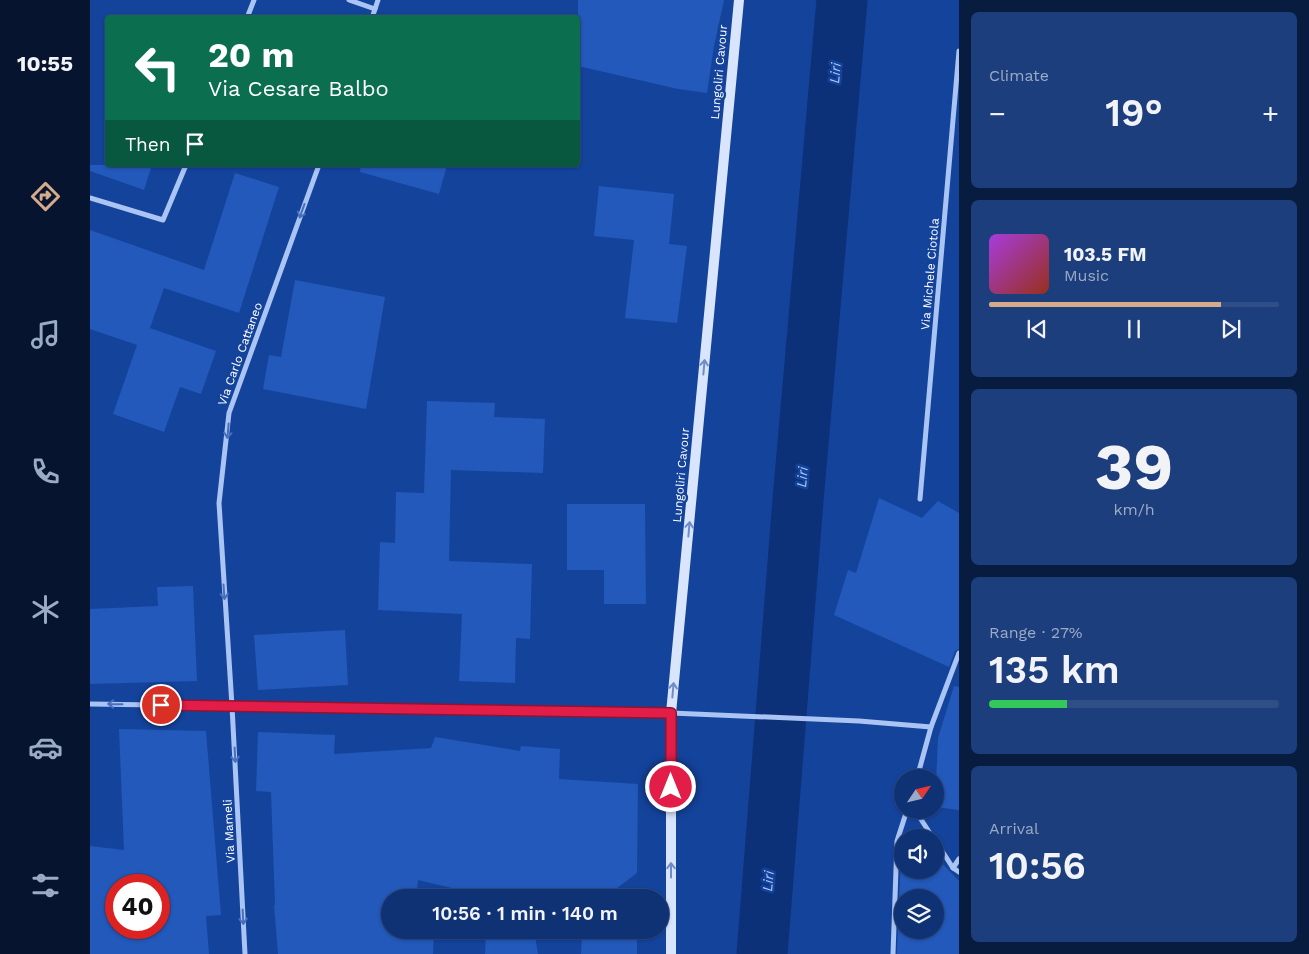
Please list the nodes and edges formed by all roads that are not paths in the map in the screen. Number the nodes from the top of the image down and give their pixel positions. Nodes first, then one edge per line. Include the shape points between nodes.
1 (254, 0) edge
2 (350, 0) edge
3 (378, 0) edge
4 (739, 0) edge
5 (375, 9) junction
6 (248, 15) edge
7 (373, 15) edge
8 (959, 51) edge
9 (185, 167) edge
10 (318, 167) edge
11 (90, 198) edge
12 (920, 499) dead end
13 (959, 653) edge
14 (90, 704) edge
15 (232, 706) junction
16 (671, 713) junction
17 (931, 727) junction
18 (919, 769) edge
19 (904, 819) edge
20 (944, 854) edge
21 (959, 859) edge
22 (954, 868) junction
23 (959, 872) edge
24 (245, 954) edge
25 (671, 954) edge
26 (893, 954) edge

1 - 6 street
2 - 5 street
3 - 5 street
16 -> 4 street, Lungoliri Cavour
5 - 7 street
8 - 12 street, Via Michele Ciotola
9 - 11 street via 163,220
10 -> 15 street, Via Carlo Cattaneo via 230,413 219,503
13 - 17 street
15 -> 14 street
15 - 16 street
15 -> 24 street, Via Mameli
16 - 17 street
25 -> 16 street, Lungoliri Cavour
17 - 18 street
19 - 26 street via 897,841
20 - 22 street
21 - 22 street
22 - 23 street

